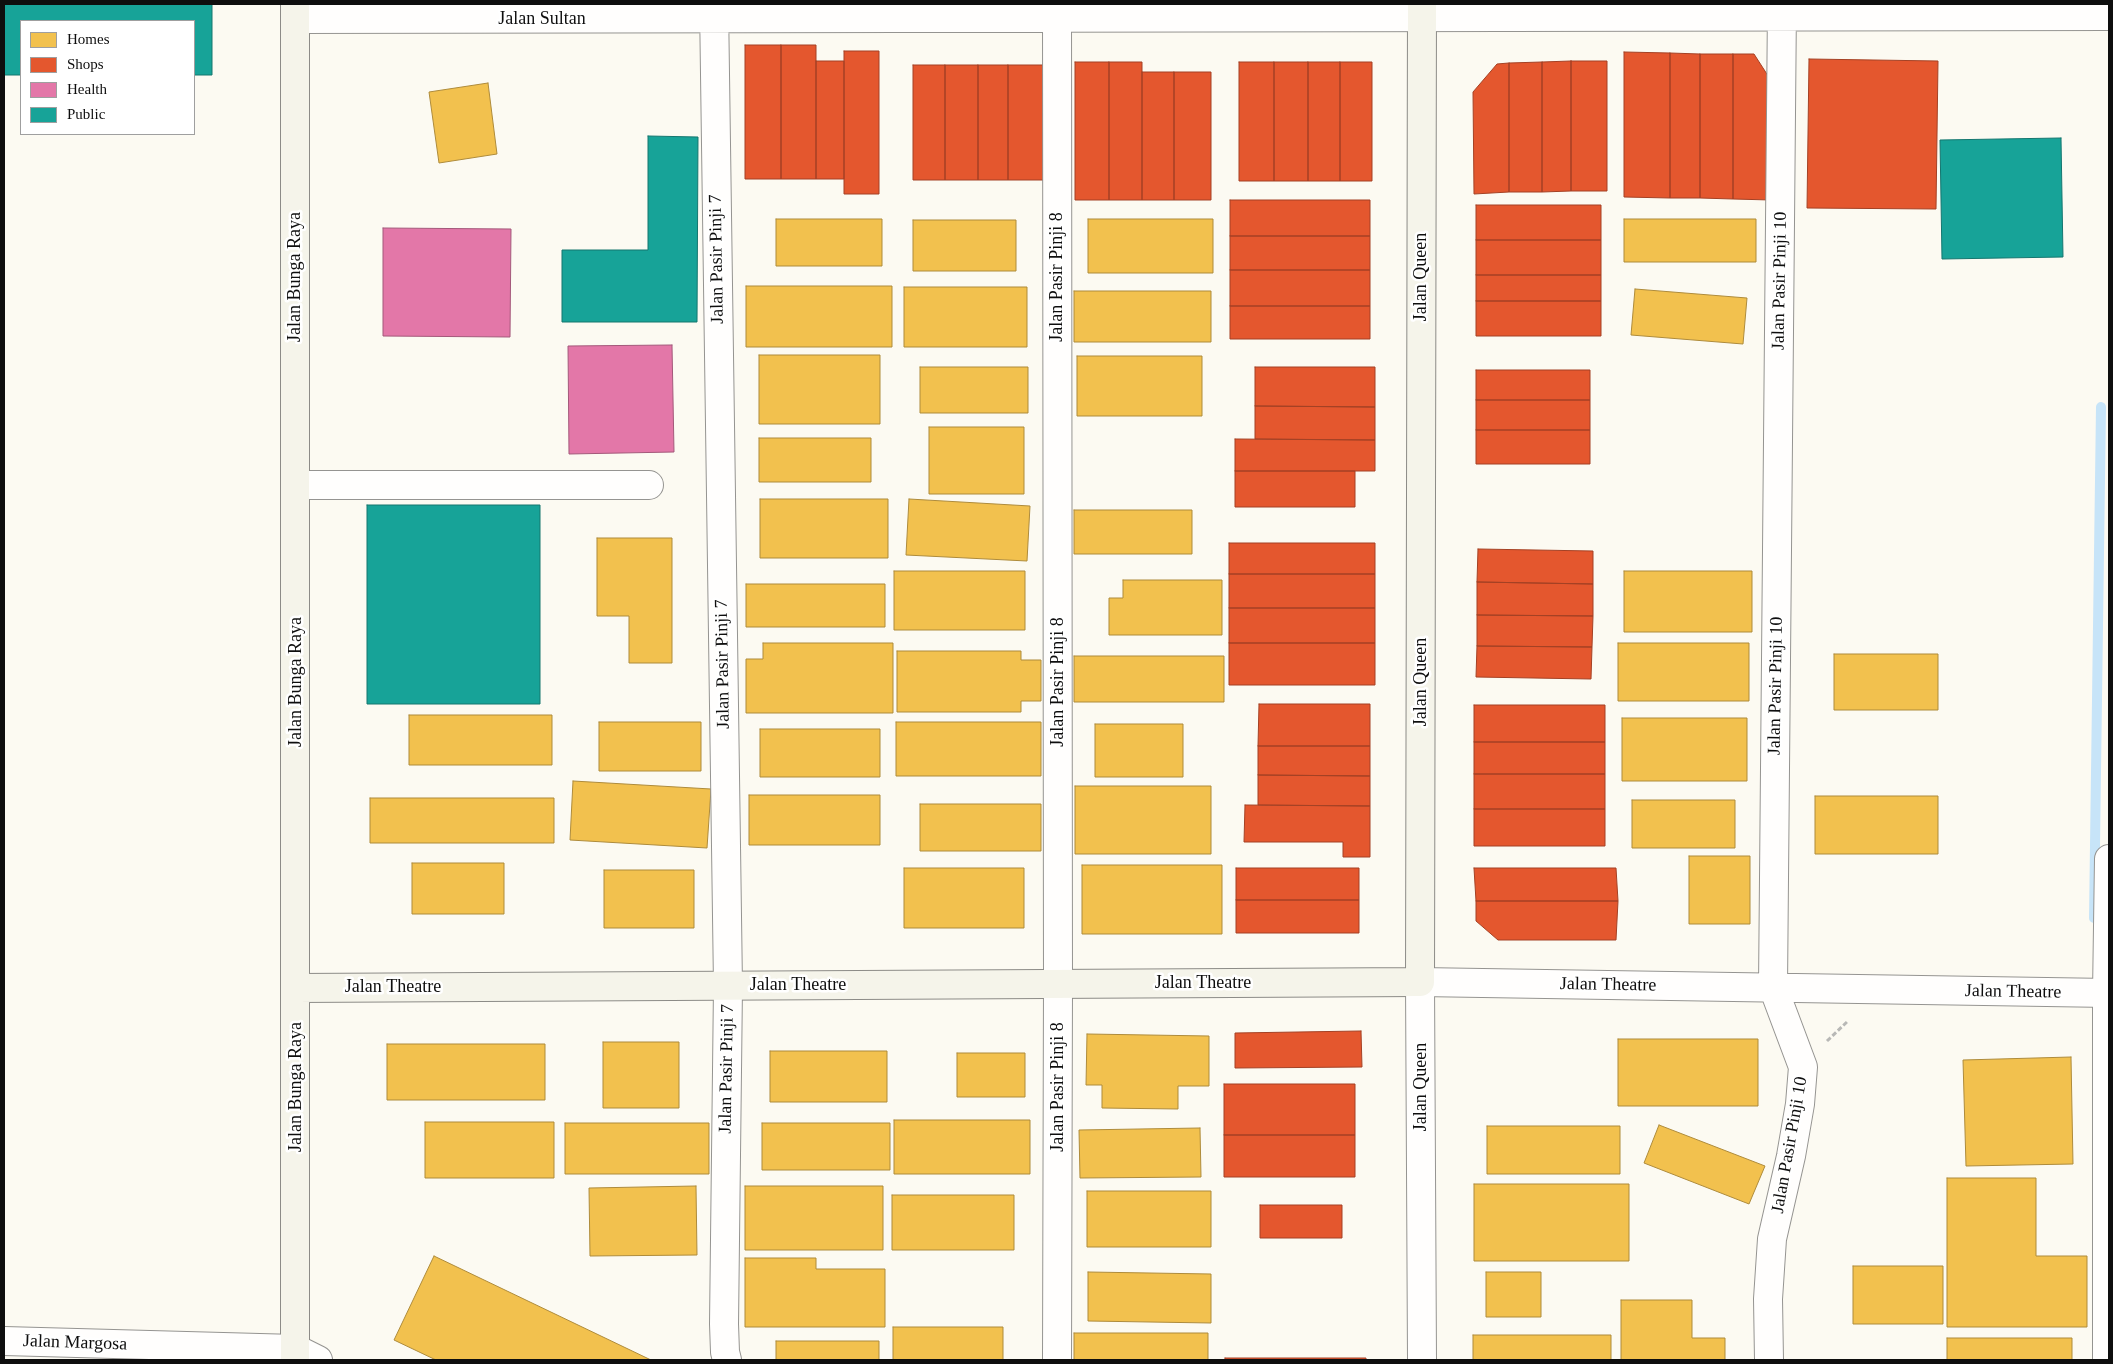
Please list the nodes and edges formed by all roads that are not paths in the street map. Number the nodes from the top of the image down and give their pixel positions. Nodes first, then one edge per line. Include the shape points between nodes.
1 (1422, 10) edge
2 (1782, 10) edge
3 (295, 11) edge
4 (714, 11) edge
5 (1057, 11) edge
6 (2109, 16) edge
7 (296, 485) junction
8 (649, 485) dead end
9 (2109, 859) edge
10 (1420, 982) junction
11 (1058, 984) junction
12 (728, 986) junction
13 (1773, 987) junction
14 (296, 988) junction
15 (2108, 993) edge
16 (4, 1341) edge
17 (303, 1357) edge
18 (727, 1360) edge
19 (1057, 1360) edge
20 (1422, 1360) edge
21 (1769, 1360) edge
22 (2106, 1360) edge

1 - 2 street, Jalan Sultan
1 - 5 street, Jalan Sultan
1 - 10 main road, Jalan Queen
2 - 6 street, Jalan Sultan
2 - 13 street, Jalan Pasir Pinji 10
3 - 4 street, Jalan Sultan
3 - 7 main road, Jalan Bunga Raya
4 - 5 street, Jalan Sultan
4 - 12 street, Jalan Pasir Pinji 7
5 - 11 street, Jalan Pasir Pinji 8
7 - 8 street
7 - 14 main road, Jalan Bunga Raya
9 - 15 street
10 - 11 main road, Jalan Theatre
10 - 13 street, Jalan Theatre
10 - 20 street, Jalan Queen
11 - 12 main road, Jalan Theatre
11 - 19 street, Jalan Pasir Pinji 8
12 - 14 main road, Jalan Theatre
12 - 18 street, Jalan Pasir Pinji 7 via 724,1324
13 - 15 street, Jalan Theatre
13 - 21 street, Jalan Pasir Pinji 10 via 1803,1067 1791,1156 1772,1239 1768,1298
14 - 17 main road, Jalan Bunga Raya
15 - 22 street
16 - 17 street, Jalan Margosa

